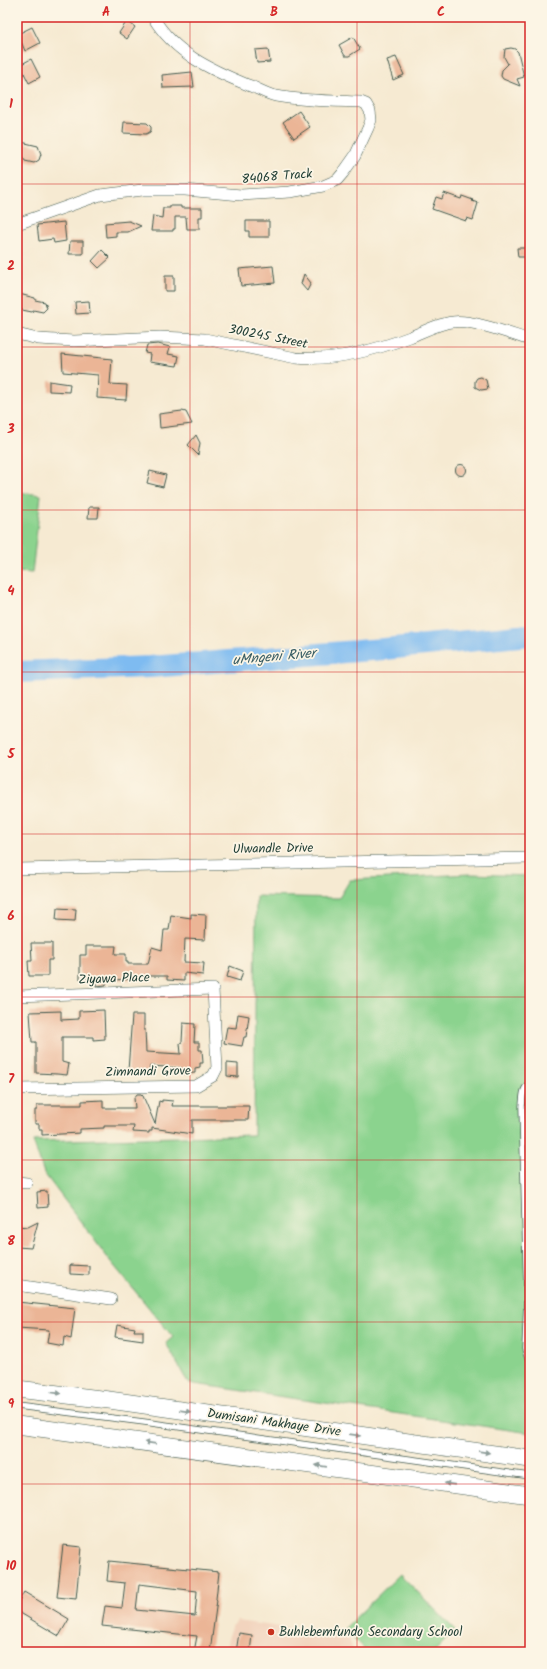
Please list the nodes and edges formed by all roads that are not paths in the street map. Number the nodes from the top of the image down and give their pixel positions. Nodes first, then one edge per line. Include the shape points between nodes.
1 (153, 17) edge
2 (17, 224) edge
3 (17, 334) edge
4 (530, 340) edge
5 (530, 858) edge
6 (17, 869) edge
7 (213, 989) joint
8 (17, 996) edge
9 (530, 1082) edge
10 (17, 1089) edge
11 (17, 1285) edge
12 (110, 1299) dead end
13 (530, 1360) edge
14 (17, 1389) edge
15 (17, 1406) edge
16 (17, 1425) edge
17 (530, 1459) edge
18 (530, 1476) edge
19 (530, 1495) edge

1 - 2 street, 84068 Track via 161,31 187,55 245,84 274,95 313,101 366,104 371,120 350,165 337,180 308,190 241,194 143,190 100,195
3 - 4 street, 300245 Street via 38,339 74,341 160,337 205,338 312,360 385,346 452,322 466,322
5 - 6 street, Ulwandle Drive
7 - 8 street, Ziyawa Place
7 - 10 street, Zimnandi Grove via 217,1068 213,1076 204,1082 196,1086
9 - 13 lane via 523,1092 522,1106 527,1298 525,1349
11 - 12 street
14 -> 17 main road, Dumisani Makhaye Drive
15 - 18 lane
19 -> 16 main road

